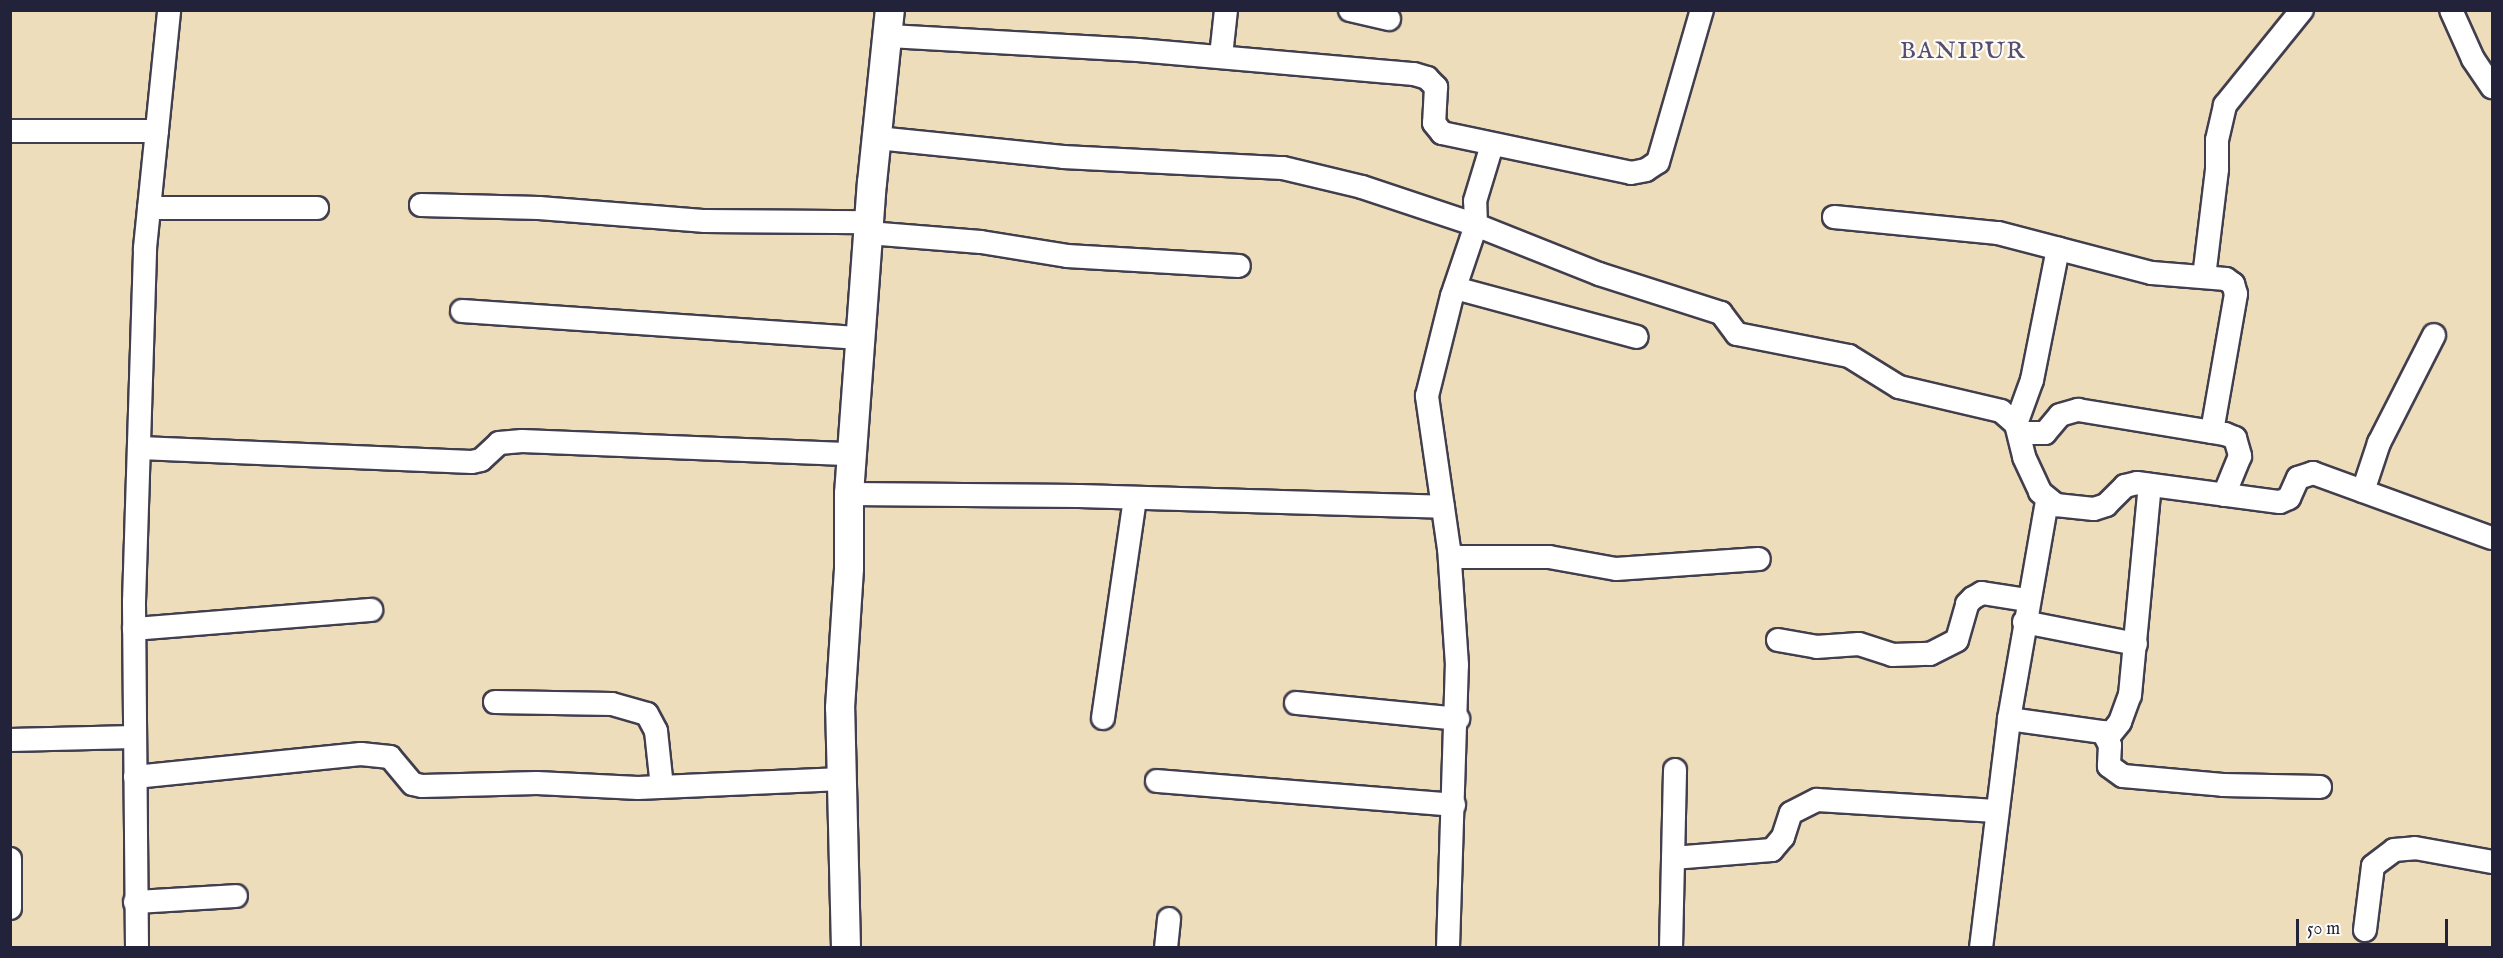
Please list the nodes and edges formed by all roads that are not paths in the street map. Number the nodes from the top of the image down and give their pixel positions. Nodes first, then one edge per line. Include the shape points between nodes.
1 (169, 10) edge
2 (1226, 10) edge
3 (1350, 10) edge
4 (1702, 10) edge
5 (2302, 10) edge
6 (2451, 10) edge
7 (1389, 19) dead end
8 (889, 23) edge
9 (1221, 56) junction
10 (2493, 87) edge
11 (10, 131) edge
12 (157, 131) junction
13 (877, 138) junction
14 (1492, 145) junction
15 (421, 205) dead end
16 (149, 208) junction
17 (317, 208) dead end
18 (1834, 217) dead end
19 (1476, 225) junction
20 (868, 227) junction
21 (2058, 249) junction
22 (1239, 266) dead end
23 (2204, 277) junction
24 (1455, 288) junction
25 (462, 311) dead end
26 (2434, 335) dead end
27 (1637, 337) dead end
28 (860, 338) junction
29 (2018, 428) junction
30 (2212, 432) junction
31 (140, 448) junction
32 (852, 454) junction
33 (2150, 485) junction
34 (2363, 491) junction
35 (849, 494) junction
36 (2224, 495) junction
37 (1135, 499) junction
38 (2047, 501) junction
39 (1443, 507) junction
40 (2493, 538) edge
41 (1450, 557) junction
42 (1760, 559) dead end
43 (2027, 600) junction
44 (371, 610) dead end
45 (2024, 622) junction
46 (134, 630) junction
47 (1778, 640) dead end
48 (2136, 644) junction
49 (495, 702) dead end
50 (1296, 702) dead end
51 (1103, 717) dead end
52 (1458, 719) junction
53 (2009, 719) junction
54 (134, 736) junction
55 (2108, 737) junction
56 (10, 740) edge
57 (1675, 770) dead end
58 (135, 777) junction
59 (842, 779) junction
60 (1158, 781) dead end
61 (662, 787) junction
62 (2320, 787) dead end
63 (1454, 805) junction
64 (1996, 812) junction
65 (1673, 858) junction
66 (10, 859) edge
67 (2493, 862) edge
68 (236, 896) dead end
69 (135, 902) junction
70 (10, 908) edge
71 (1169, 919) dead end
72 (2365, 930) dead end
73 (137, 948) edge
74 (846, 948) edge
75 (1166, 948) edge
76 (1448, 948) edge
77 (1671, 948) edge
78 (1981, 948) edge

1 - 12 street
2 - 9 street
3 - 7 street
4 - 14 street via 1663,150 1658,162 1646,170 1631,173
5 - 23 street via 2225,105 2217,140
6 - 10 street via 2468,49
8 - 9 street
8 - 13 street
9 - 14 street via 1427,78 1436,87 1434,123 1442,133
11 - 12 street
12 - 16 street
13 - 19 street via 1063,157 1283,168 1331,178
13 - 20 street
14 - 19 street via 1475,201
15 - 20 street
16 - 17 street
16 - 31 street
18 - 21 street via 1971,229
19 - 24 street
19 - 29 street via 1599,274 1721,313 1737,333 1849,356 1899,387 2001,411
20 - 22 street via 1067,256
20 - 28 street
21 - 23 street via 2152,273
21 - 29 street via 2032,380
23 - 30 street via 2226,279 2234,284 2236,294
24 - 27 street
24 - 39 street via 1427,396
25 - 28 street
26 - 34 street via 2379,443
28 - 32 street
29 - 30 street via 2045,433 2060,416 2078,410
29 - 38 street via 2024,458
30 - 36 street via 2235,438 2240,445 2240,456
31 - 32 street via 472,462 481,460 499,443 522,441
31 - 46 street
32 - 35 street
33 - 36 street
33 - 38 street via 2125,486 2106,505 2094,509
33 - 48 street
34 - 36 street via 2313,473 2298,478 2289,498 2280,502
34 - 40 street
35 - 37 street
35 - 59 street via 840,708
37 - 39 street
37 - 51 street
38 - 43 street
39 - 41 street
41 - 42 street via 1549,557 1616,569
41 - 52 street
43 - 45 street
43 - 47 street via 1982,593 1973,598 1967,604 1957,640 1930,654 1892,655 1859,644 1816,647
44 - 46 street
45 - 48 street
45 - 53 street
46 - 54 street
48 - 55 street via 2127,708
49 - 61 street via 612,704 647,714 656,730
50 - 52 street
52 - 63 street
53 - 55 street via 2095,729
53 - 64 street
54 - 56 street
54 - 58 street
55 - 62 street via 2109,766 2123,776 2223,785
57 - 65 street
58 - 61 street via 361,754 390,758 413,784 422,786 537,783
58 - 69 street
59 - 61 street
59 - 74 street
60 - 63 street
63 - 76 street
64 - 65 street via 1817,800 1791,813 1784,837 1772,850
64 - 78 street
65 - 77 street
66 - 70 street
67 - 72 street via 2404,847 2386,854 2373,866
68 - 69 street
69 - 73 street
71 - 75 street

